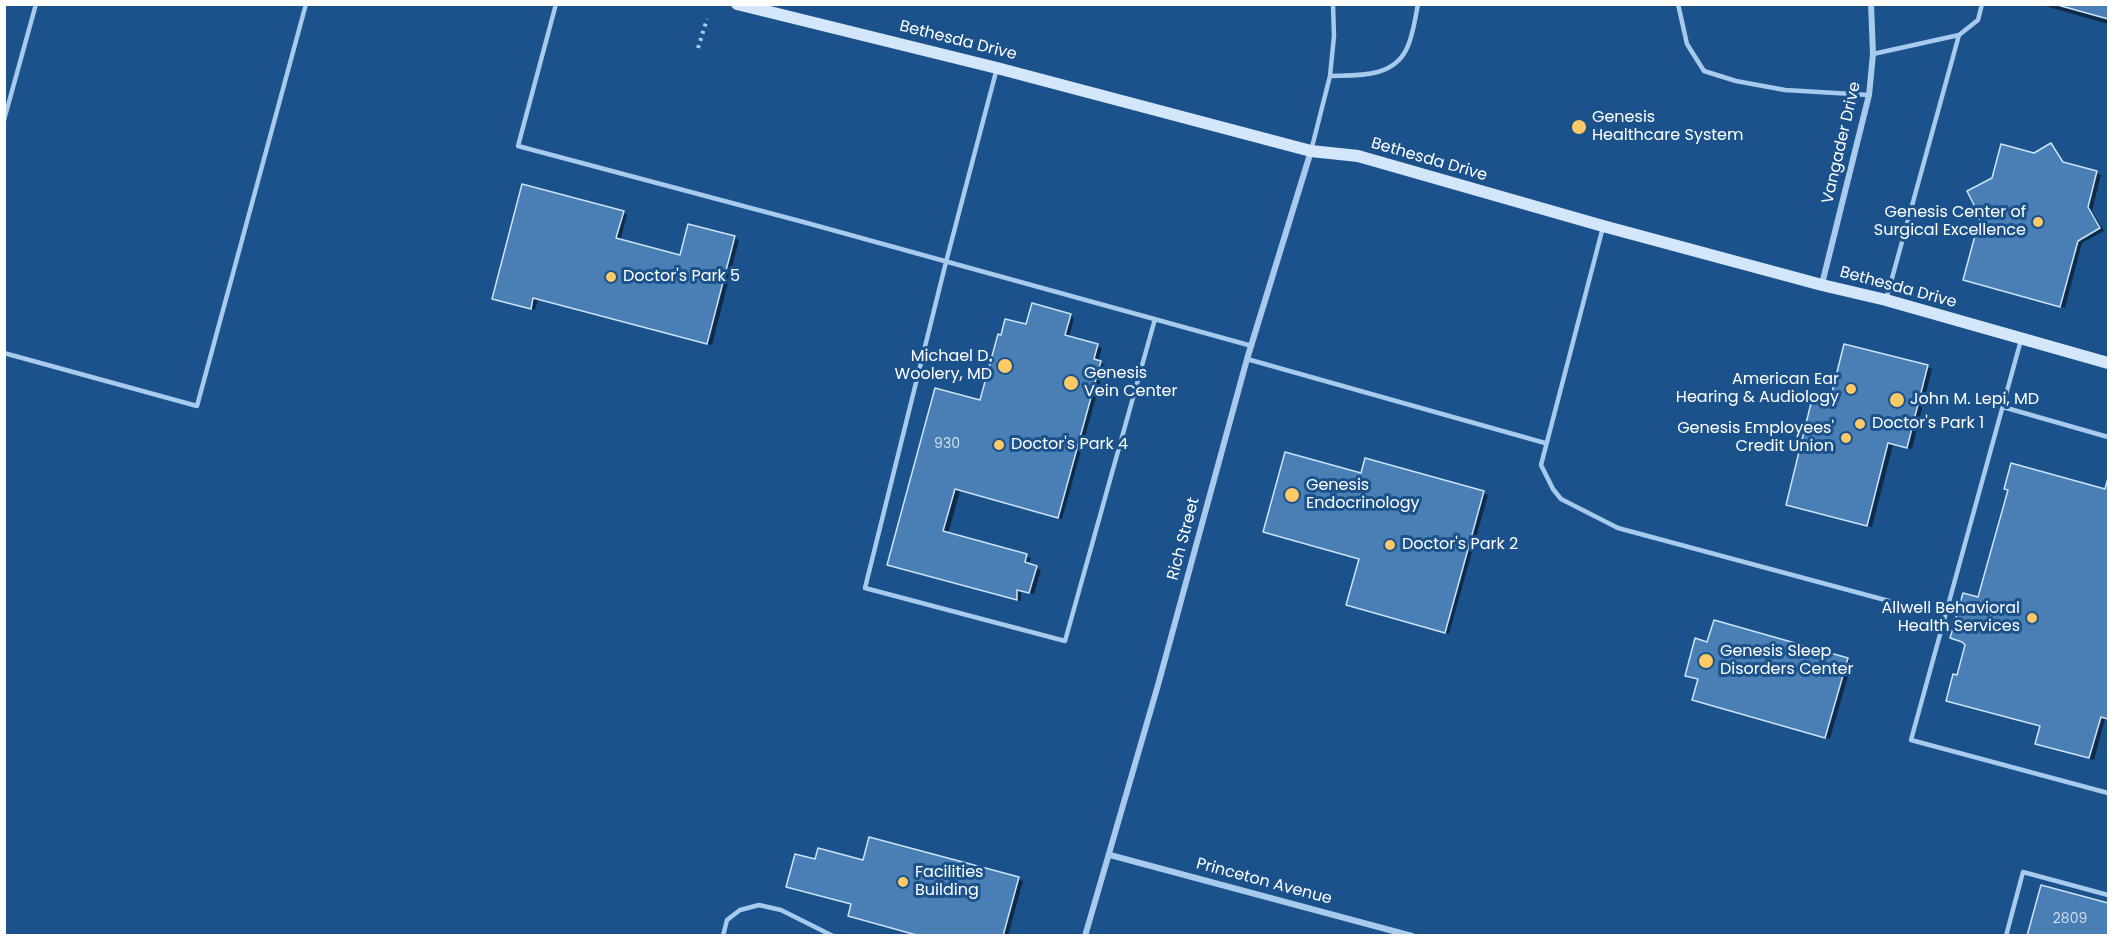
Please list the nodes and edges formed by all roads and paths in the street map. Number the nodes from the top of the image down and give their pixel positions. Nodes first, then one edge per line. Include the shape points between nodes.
1 (36, 4) edge
2 (306, 4) edge
3 (556, 4) edge
4 (1333, 4) edge
5 (1418, 4) edge
6 (1678, 4) edge
7 (1871, 4) edge
8 (1982, 4) edge
9 (744, 5) edge
10 (707, 19) dead end
11 (1959, 35) junction
12 (698, 48) dead end
13 (1873, 54) junction
14 (997, 68) junction
15 (1330, 76) junction
16 (1869, 95) junction
17 (4, 120) edge
18 (1311, 151) junction
19 (1603, 226) junction
20 (946, 262) junction
21 (1822, 285) junction
22 (1887, 300) junction
23 (1155, 319) junction
24 (2021, 340) junction
25 (1252, 346) junction
26 (4, 353) edge
27 (1247, 359) junction
28 (2109, 363) edge
29 (2003, 407) junction
30 (2109, 437) edge
31 (1545, 443) junction
32 (1889, 601) dead end
33 (2109, 793) edge
34 (1110, 855) junction
35 (2109, 895) edge
36 (723, 936) edge
37 (833, 936) edge
38 (1085, 936) edge
39 (1412, 936) edge
40 (2006, 936) edge

1 - 17 lane
2 - 26 lane via 197,406
3 - 20 lane via 518,146
4 - 15 lane via 1335,36
5 - 15 lane via 1406,51 1391,68
6 - 16 lane via 1687,44 1704,71 1785,90
7 - 13 street, Vangader Drive
8 - 11 lane via 1978,20
9 - 14 street, Bethesda Drive
10 - 12 path
11 - 13 lane
11 - 22 lane
13 - 16 street, Vangader Drive
14 - 18 street, Bethesda Drive
14 - 20 lane
15 - 18 lane
16 - 21 street, Vangader Drive
18 - 19 street, Bethesda Drive via 1358,156
18 - 25 street, Rich Street
19 - 21 street, Bethesda Drive
19 - 31 lane
20 - 23 lane
20 - 23 lane via 866,588 1065,641
21 - 22 street, Bethesda Drive
22 - 24 street, Bethesda Drive
23 - 25 lane
24 - 28 street, Bethesda Drive
24 - 29 lane
25 - 27 street, Rich Street
27 - 31 lane
27 - 34 street, Rich Street
29 - 30 lane
29 - 33 lane via 1911,740
31 - 32 lane via 1540,465 1561,499 1618,528
34 - 38 street, Rich Street
34 - 39 street, Princeton Avenue
35 - 40 lane via 2023,872
36 - 37 lane via 727,920 740,910 759,905 781,910

